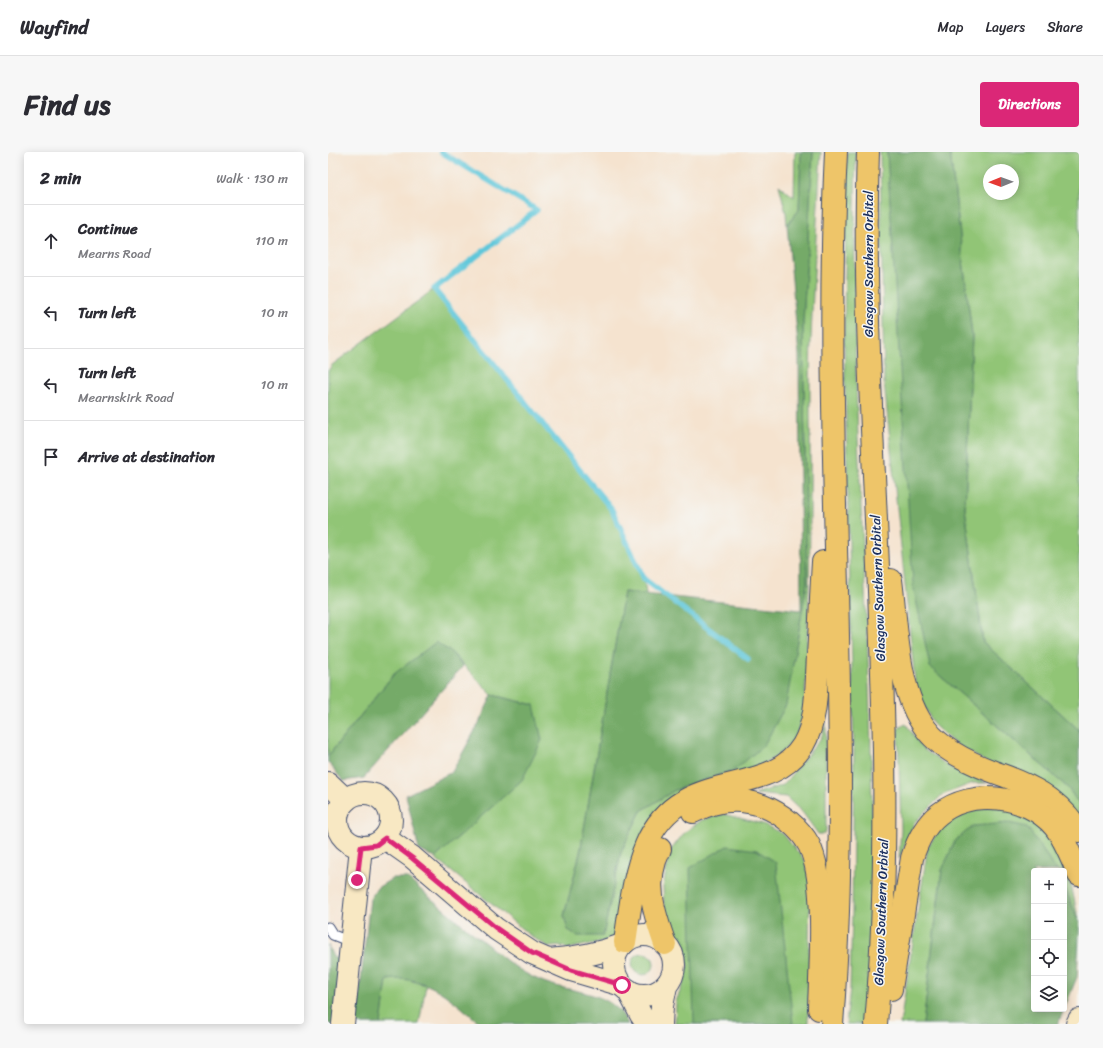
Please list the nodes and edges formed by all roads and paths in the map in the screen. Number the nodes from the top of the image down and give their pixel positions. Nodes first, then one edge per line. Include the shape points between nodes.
1 (836, 152) edge
2 (868, 152) edge
3 (832, 367) junction
4 (872, 430) junction
5 (328, 783) edge
6 (346, 800) junction
7 (1079, 831) edge
8 (385, 838) junction
9 (361, 847) junction
10 (1079, 875) edge
11 (328, 927) edge
12 (351, 942) junction
13 (623, 944) junction
14 (665, 944) junction
15 (548, 960) junction
16 (666, 986) junction
17 (625, 988) junction
18 (1079, 1020) edge
19 (343, 1024) edge
20 (647, 1024) edge
21 (661, 1024) edge
22 (819, 1024) edge
23 (832, 1024) edge
24 (876, 1024) edge
25 (884, 1024) edge
26 (1077, 1024) edge

1 - 3 highway
2 - 4 highway, Glasgow Southern Orbital via 866,269
3 - 13 highway via 816,687 809,732 795,754 776,770 708,790 680,802 670,811 646,844
3 - 23 highway via 840,876
4 - 7 highway via 903,674 907,694 916,713 926,729 940,742 957,754 1040,792 1056,803
4 - 24 highway, Glasgow Southern Orbital via 883,718 884,821 882,926
5 - 6 street
6 - 8 street via 356,794 365,793 374,794 382,799 391,815 391,824
6 - 9 street via 338,813 338,831 351,844
8 - 9 street via 376,845
8 - 15 street via 496,928 532,953
9 - 12 street
10 - 25 highway via 1055,826 1030,806 985,798 959,803 939,814 917,842 912,858
11 - 12 lane via 333,935
12 - 19 street
13 - 14 street via 632,938 645,936 658,939
13 - 15 street via 579,957
13 - 17 street via 614,965 618,979
14 - 16 street via 673,957 674,965
14 - 22 highway via 653,909 651,885 658,853 665,839 682,819 706,806 735,800 766,807 781,815 796,829 809,845 815,861 820,898
15 - 17 street
16 - 17 street via 648,995 637,994
16 - 21 street
17 - 20 street
18 - 26 street

